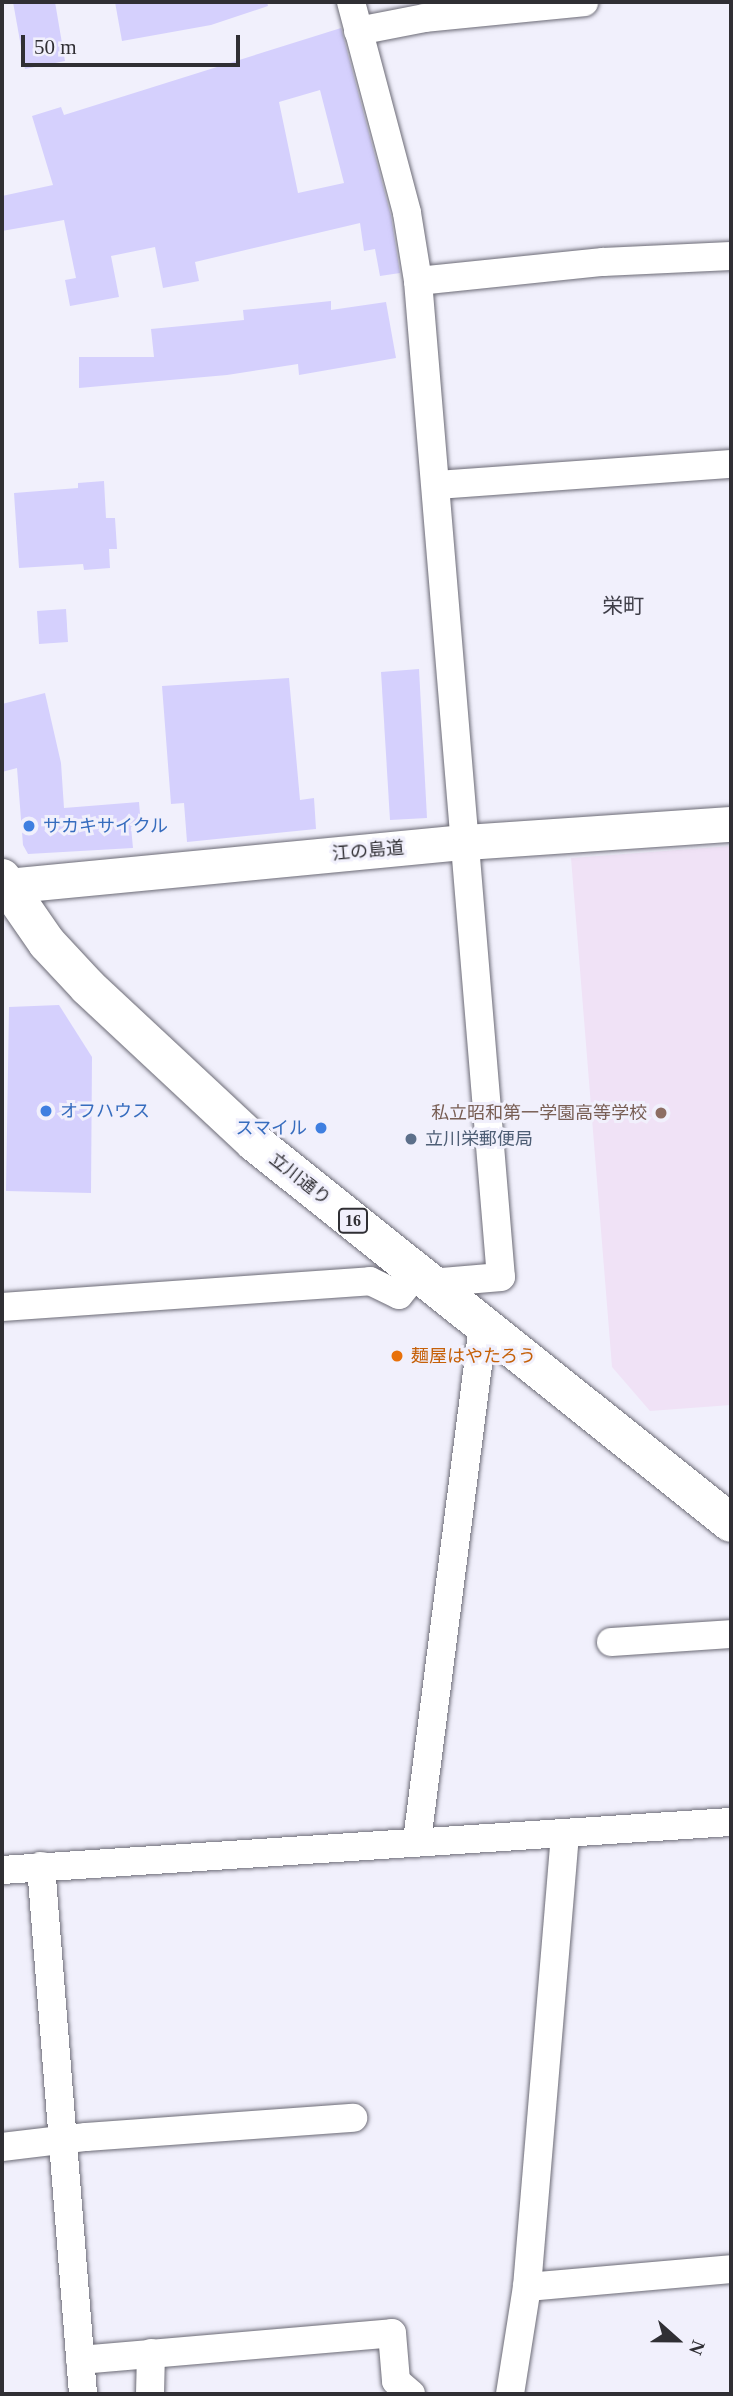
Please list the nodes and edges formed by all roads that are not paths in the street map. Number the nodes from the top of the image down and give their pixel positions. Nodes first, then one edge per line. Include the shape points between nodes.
1 (351, 2) edge
2 (584, 2) edge
3 (358, 31) junction
4 (731, 256) edge
5 (418, 281) junction
6 (731, 464) edge
7 (437, 485) junction
8 (731, 824) edge
9 (465, 842) junction
10 (3, 883) edge
11 (423, 1278) junction
12 (2, 1307) edge
13 (483, 1326) junction
14 (731, 1522) edge
15 (731, 1634) edge
16 (611, 1642) dead end
17 (731, 1822) edge
18 (565, 1835) junction
19 (417, 1841) junction
20 (41, 1866) junction
21 (2, 1870) edge
22 (353, 2118) dead end
23 (62, 2143) junction
24 (2, 2147) edge
25 (731, 2266) edge
26 (527, 2287) junction
27 (151, 2353) junction
28 (80, 2360) junction
29 (83, 2394) edge
30 (150, 2394) edge
31 (411, 2394) edge
32 (510, 2394) edge

1 - 3 street
2 - 3 street via 425,18
3 - 5 street via 407,213
4 - 5 street via 603,262
5 - 7 street
6 - 7 street
7 - 9 street
8 - 9 street, 江の島道
9 - 10 street, 江の島道
9 - 11 street via 501,1277
10 - 11 main road, 立川通り / 16 via 47,943 161,1060 254,1142
11 - 12 street via 399,1295 370,1281
11 - 13 main road, 立川通り / 16
13 - 14 main road, 立川通り / 16
13 - 19 street
15 - 16 street
17 - 18 street
18 - 19 street
18 - 26 street
19 - 20 street
20 - 21 street
20 - 23 street
22 - 23 street via 86,2137
23 - 24 street
23 - 28 street
25 - 26 street
26 - 32 street
27 - 28 street
27 - 30 street
27 - 31 street via 391,2333 396,2381
28 - 29 street

